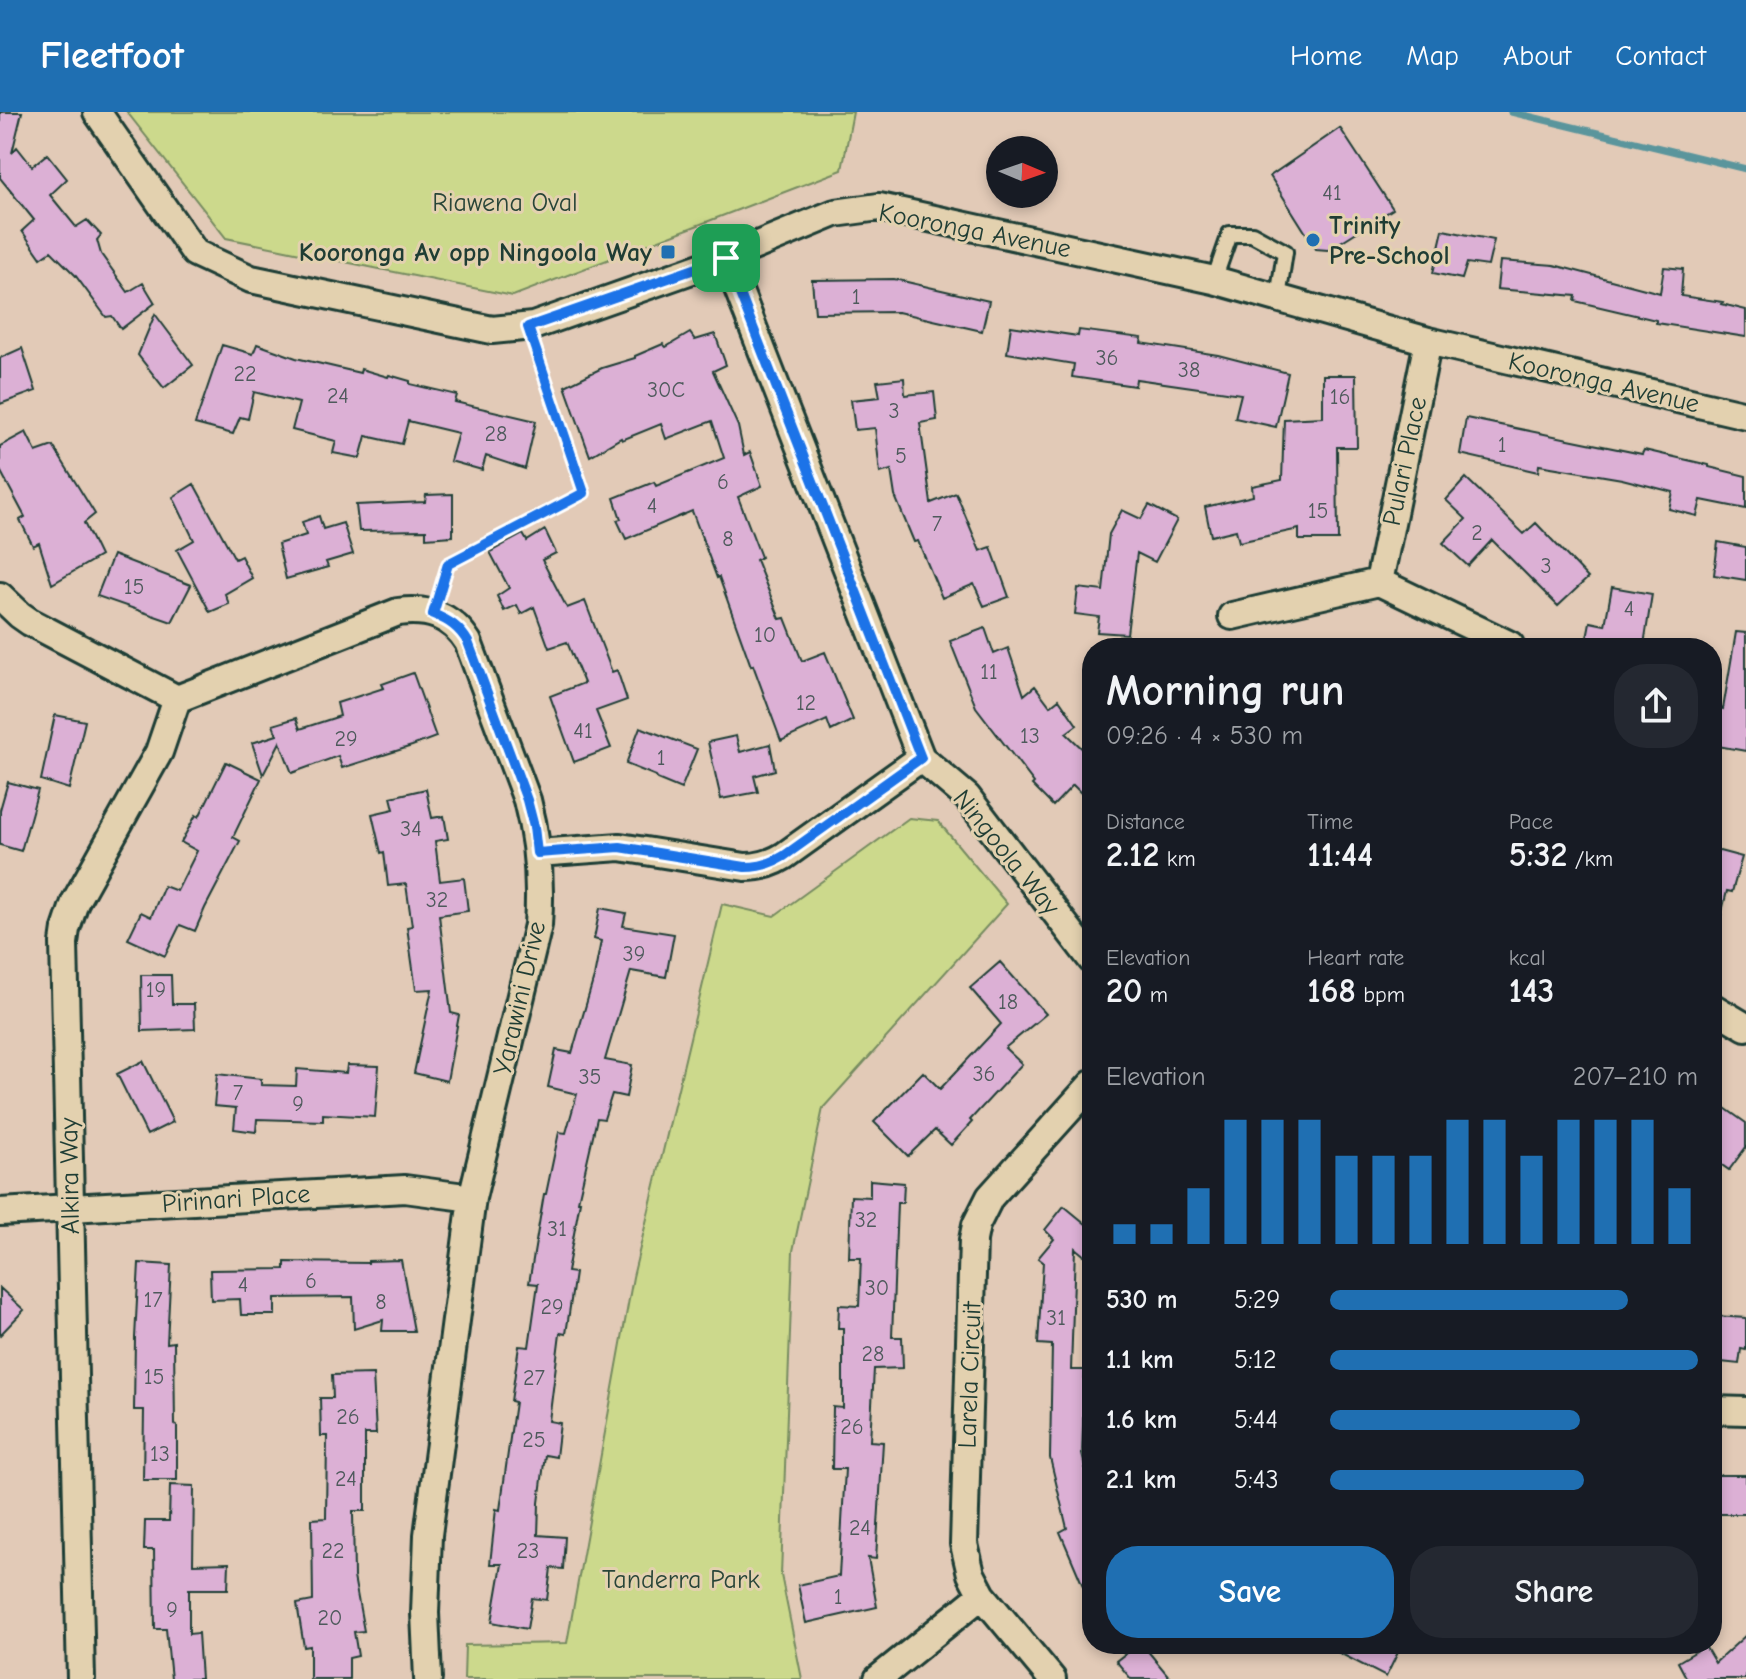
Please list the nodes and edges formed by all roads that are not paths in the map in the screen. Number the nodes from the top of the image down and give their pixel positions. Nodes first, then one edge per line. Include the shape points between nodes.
1 (97, 112) edge
2 (726, 258) junction
3 (1214, 280) junction
4 (1278, 298) junction
5 (1428, 341) junction
6 (1746, 415) edge
7 (1379, 582) junction
8 (0, 596) edge
9 (1232, 616) dead end
10 (1495, 638) edge
11 (177, 699) junction
12 (921, 758) junction
13 (537, 853) junction
14 (1082, 947) edge
15 (1722, 1013) edge
16 (1746, 1027) edge
17 (1082, 1095) edge
18 (472, 1198) junction
19 (70, 1208) junction
20 (0, 1212) edge
21 (1722, 1410) edge
22 (1746, 1411) edge
23 (982, 1595) junction
24 (81, 1679) edge
25 (428, 1679) edge
26 (878, 1679) edge
27 (1052, 1679) edge

1 - 2 street, Kooronga Avenue via 195,253 251,279 492,330 528,327
2 - 3 street, Kooronga Avenue via 835,213 879,207
2 - 12 street, Ningoola Way
3 - 4 street, Kooronga Avenue
3 - 4 lane via 1230,234 1252,234 1285,252
4 - 5 street, Kooronga Avenue
5 - 6 street, Kooronga Avenue
5 - 7 street, Pulari Place
7 - 9 street
7 - 10 street
8 - 11 street via 30,622
11 - 13 street, Yarawini Drive via 398,612 433,614 460,629 468,642 527,800
11 - 19 street, Alkira Way via 159,752 75,902 66,929
12 - 13 street via 784,856 758,867 620,847
12 - 14 street, Ningoola Way via 967,797
13 - 18 street, Yarawini Drive via 535,942
15 - 16 street
17 - 23 street, Larela Circuit via 990,1197 976,1225 964,1544
18 - 19 street, Pirinari Place via 405,1189
18 - 25 street, Yarawini Drive via 428,1535
19 - 20 street, Pirinari Place
19 - 24 street, Alkira Way
21 - 22 street
23 - 26 street
23 - 27 street, Larela Circuit

